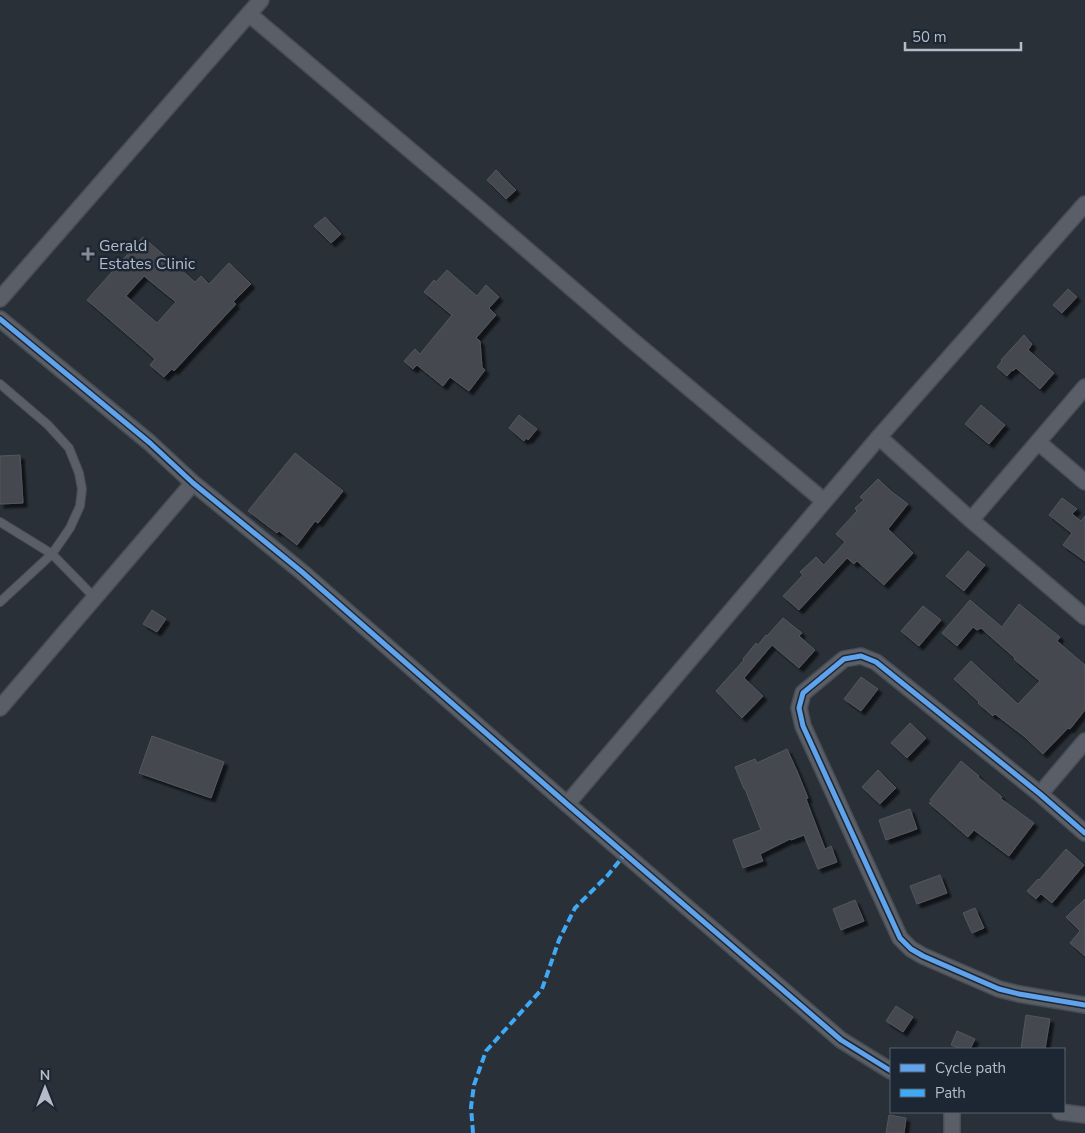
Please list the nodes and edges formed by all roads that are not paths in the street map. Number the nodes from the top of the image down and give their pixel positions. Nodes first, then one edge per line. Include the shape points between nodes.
1 (261, 0) edge
2 (249, 14) junction
3 (1085, 204) edge
4 (0, 299) edge
5 (0, 319) edge
6 (0, 384) edge
7 (1085, 387) edge
8 (879, 437) junction
9 (1038, 442) junction
10 (1085, 482) edge
11 (193, 483) junction
12 (824, 501) junction
13 (971, 520) junction
14 (0, 522) edge
15 (52, 554) junction
16 (94, 597) junction
17 (0, 602) edge
18 (1085, 617) edge
19 (0, 708) edge
20 (1085, 741) edge
21 (1040, 794) junction
22 (567, 804) junction
23 (1085, 833) edge
24 (1085, 1005) edge
25 (890, 1070) edge
26 (952, 1113) edge
27 (1065, 1113) edge
28 (1085, 1115) edge
29 (952, 1133) edge

1 - 2 street
2 - 4 street
2 - 12 street
3 - 8 street
5 - 11 street via 150,443
6 - 15 lane via 48,425 69,448 80,473 80,506
7 - 9 street
8 - 12 street
8 - 13 street
9 - 10 street
9 - 13 street
11 - 16 street
11 - 22 street via 302,572
12 - 22 street
13 - 18 street
14 - 15 lane
15 - 16 lane
15 - 17 lane
16 - 19 street
20 - 21 street
21 - 23 street
21 - 24 street via 876,662 861,656 844,659 803,693 799,708 802,726 900,938 923,956 999,989
22 - 25 street via 841,1040
26 - 29 street
27 - 28 street

